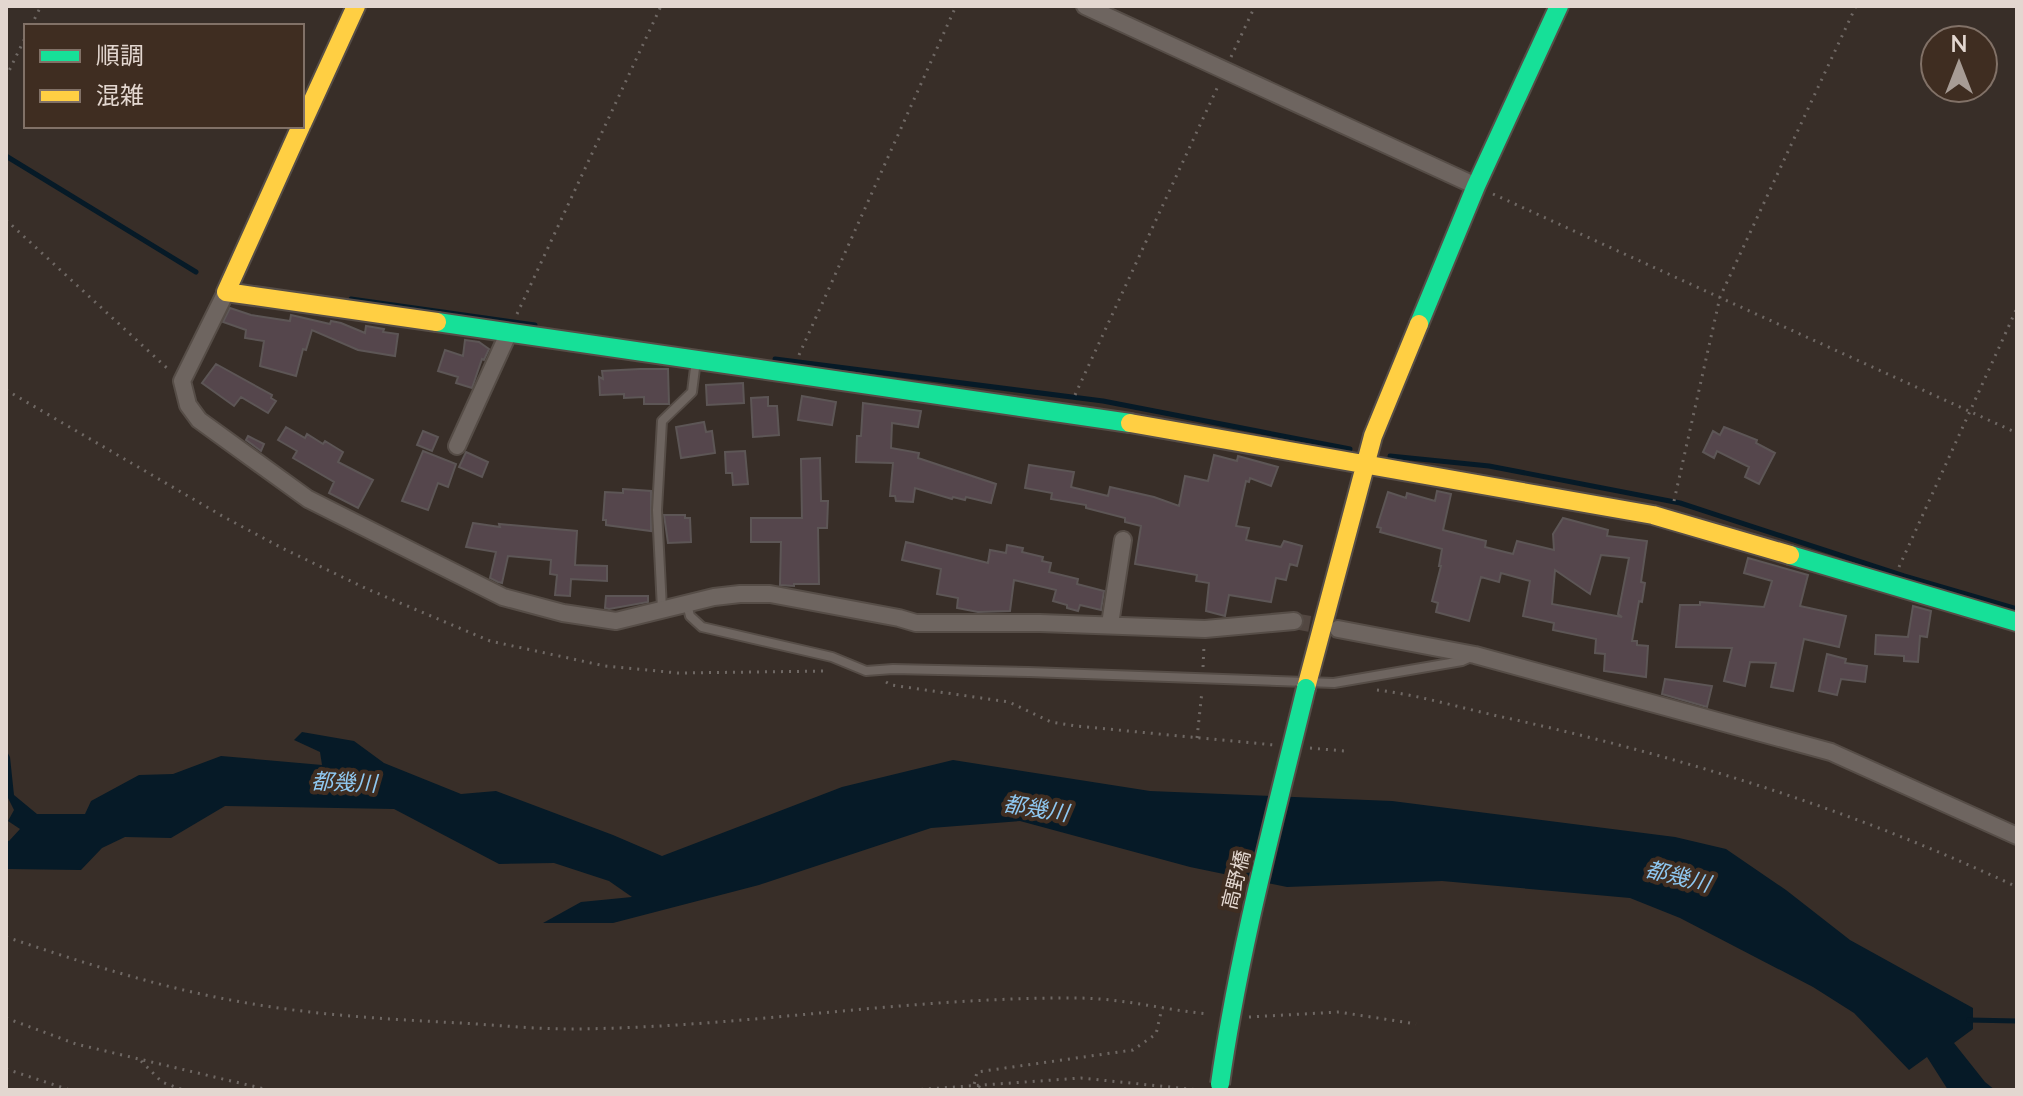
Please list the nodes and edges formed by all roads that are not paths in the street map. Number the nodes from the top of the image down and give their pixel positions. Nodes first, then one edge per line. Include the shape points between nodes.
1 (356, 6) edge
2 (1085, 6) edge
3 (1559, 6) edge
4 (304, 121) edge
5 (301, 128) edge
6 (1476, 186) junction
7 (226, 292) junction
8 (509, 332) junction
9 (696, 359) junction
10 (457, 446) dead end
11 (1364, 464) junction
12 (1123, 540) dead end
13 (686, 603) junction
14 (662, 610) junction
15 (1294, 621) tunnel mouth
16 (2017, 622) edge
17 (1110, 624) junction
18 (1338, 629) tunnel mouth
19 (1475, 655) junction
20 (1306, 685) junction
21 (2017, 836) edge
22 (1220, 1084) dead end

1 - 4 street
2 - 6 street
3 - 6 street, 高野橋
5 - 7 street
6 - 11 street, 高野橋
7 - 8 street
7 - 14 street via 182,381 188,405 199,420 308,499 503,597 616,621
8 - 9 street
8 - 10 street
9 - 11 street via 1067,412
9 - 14 lane via 692,392 662,421 657,510
11 - 16 street via 1670,520
11 - 20 street, 高野橋
12 - 17 street
13 - 14 street
13 - 17 street via 770,594 916,623
13 - 20 lane via 702,627 832,657 866,671 1029,672
15 - 17 street via 1205,629
18 - 19 street
19 - 20 lane
19 - 21 street via 1831,752
20 - 22 street, 高野橋, bridge via 1248,924

